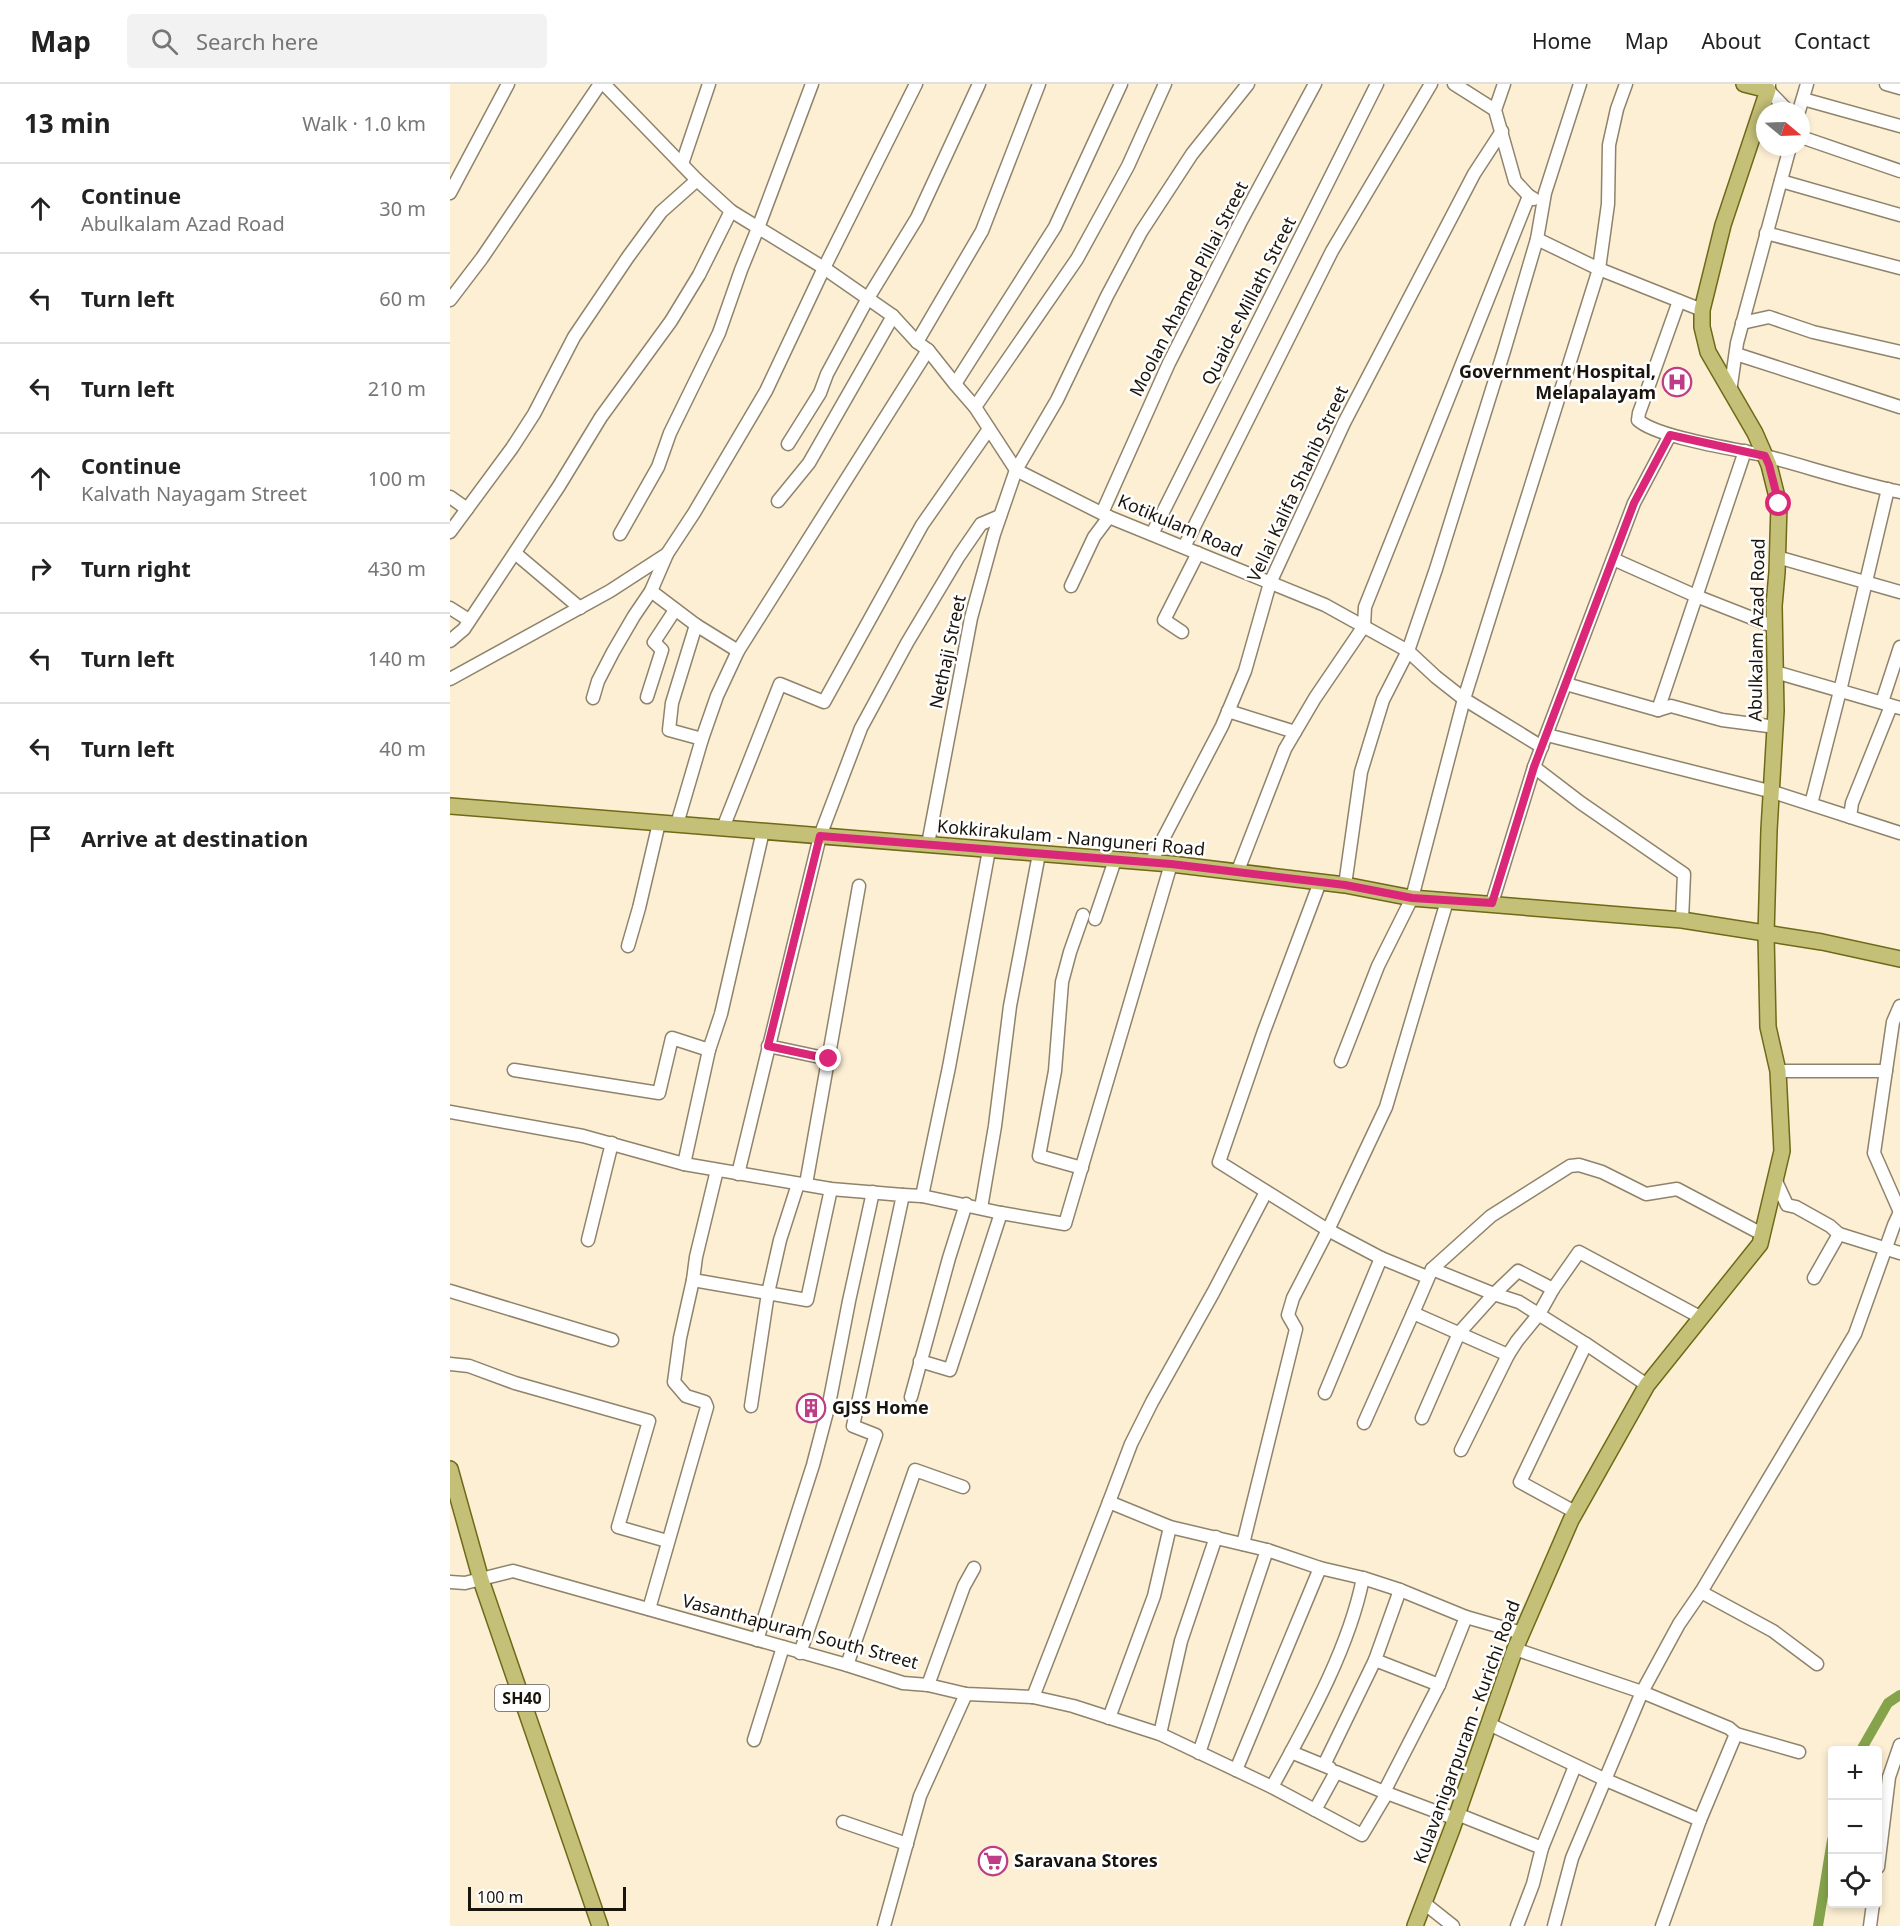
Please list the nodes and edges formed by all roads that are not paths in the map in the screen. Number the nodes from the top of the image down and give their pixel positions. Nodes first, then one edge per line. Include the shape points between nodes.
1 (508, 84) edge
2 (602, 84) edge
3 (709, 84) edge
4 (812, 84) edge
5 (916, 84) edge
6 (979, 84) edge
7 (1039, 84) edge
8 (1121, 84) edge
9 (1165, 84) edge
10 (1248, 84) edge
11 (1315, 84) edge
12 (1377, 84) edge
13 (1431, 84) edge
14 (1454, 84) edge
15 (1504, 84) edge
16 (1580, 84) edge
17 (1626, 84) edge
18 (1744, 84) edge
19 (1806, 84) edge
20 (1886, 84) edge
21 (1769, 87) edge
22 (1900, 88) edge
23 (1781, 102) edge
24 (1802, 102) edge
25 (1810, 107) edge
26 (1495, 110) junction
27 (1900, 126) edge
28 (1502, 131) junction
29 (1810, 141) edge
30 (1787, 156) edge
31 (682, 164) junction
32 (1900, 171) edge
33 (696, 180) junction
34 (1780, 181) junction
35 (450, 193) edge
36 (1529, 196) junction
37 (1543, 205) junction
38 (731, 211) junction
39 (1900, 216) edge
40 (759, 228) junction
41 (1766, 233) junction
42 (1537, 240) junction
43 (824, 268) junction
44 (1900, 268) edge
45 (1599, 269) junction
46 (868, 298) junction
47 (450, 300) edge
48 (1679, 301) junction
49 (1702, 310) junction
50 (893, 316) junction
51 (1742, 323) junction
52 (917, 342) junction
53 (928, 350) junction
54 (1900, 352) edge
55 (1736, 354) junction
56 (954, 384) junction
57 (1730, 392) junction
58 (975, 407) junction
59 (1900, 407) edge
60 (989, 429) junction
61 (1670, 435) junction
62 (788, 444) dead end
63 (1745, 451) junction
64 (1765, 456) junction
65 (1016, 470) junction
66 (1894, 491) edge
67 (450, 497) edge
68 (778, 501) dead end
69 (467, 509) junction
70 (1106, 515) junction
71 (1000, 516) junction
72 (450, 532) edge
73 (620, 534) dead end
74 (1152, 534) junction
75 (1184, 547) junction
76 (515, 553) junction
77 (1198, 553) junction
78 (667, 554) junction
79 (1778, 557) junction
80 (1613, 559) junction
81 (1865, 582) junction
82 (1270, 583) junction
83 (1071, 586) dead end
84 (651, 591) junction
85 (1900, 592) edge
86 (1696, 596) junction
87 (450, 608) edge
88 (580, 608) junction
89 (675, 610) junction
90 (469, 620) junction
91 (696, 625) junction
92 (1364, 626) junction
93 (1775, 627) junction
94 (1182, 632) dead end
95 (450, 641) edge
96 (1900, 647) edge
97 (738, 651) junction
98 (1408, 651) junction
99 (1776, 672) junction
100 (450, 678) edge
101 (1566, 684) junction
102 (1840, 691) junction
103 (647, 697) dead end
104 (593, 698) dead end
105 (1464, 699) junction
106 (1895, 707) edge
107 (1658, 710) junction
108 (1228, 711) junction
109 (1776, 727) junction
110 (1295, 732) junction
111 (1547, 735) junction
112 (702, 739) junction
113 (1542, 747) junction
114 (1534, 767) junction
115 (1773, 792) junction
116 (1811, 804) junction
117 (450, 806) edge
118 (1850, 817) junction
119 (659, 823) junction
120 (677, 824) junction
121 (723, 828) junction
122 (763, 831) junction
123 (1900, 833) edge
124 (820, 836) junction
125 (928, 844) junction
126 (989, 850) junction
127 (1039, 854) junction
128 (1115, 860) junction
129 (1150, 862) junction
130 (1171, 864) junction
131 (1237, 873) junction
132 (1320, 882) junction
133 (1345, 885) junction
134 (859, 886) dead end
135 (1412, 898) junction
136 (1447, 901) junction
137 (1492, 903) junction
138 (1682, 920) junction
139 (1766, 934) junction
140 (628, 946) dead end
141 (1900, 958) edge
142 (1900, 1006) edge
143 (768, 1046) junction
144 (709, 1050) junction
145 (829, 1059) junction
146 (1341, 1061) dead end
147 (514, 1070) dead end
148 (1779, 1071) junction
149 (1886, 1071) junction
150 (450, 1112) edge
151 (612, 1143) junction
152 (684, 1164) junction
153 (1082, 1168) junction
154 (717, 1170) junction
155 (738, 1174) junction
156 (1775, 1179) junction
157 (802, 1184) junction
158 (831, 1189) junction
159 (873, 1192) junction
160 (1266, 1192) junction
161 (903, 1195) junction
162 (922, 1196) junction
163 (966, 1204) junction
164 (981, 1208) junction
165 (1900, 1212) edge
166 (1000, 1213) junction
167 (1328, 1230) junction
168 (1762, 1234) junction
169 (1839, 1234) junction
170 (588, 1240) dead end
171 (1885, 1249) junction
172 (1900, 1253) edge
173 (1381, 1258) junction
174 (1429, 1273) junction
175 (1814, 1278) dead end
176 (693, 1280) junction
177 (1553, 1289) junction
178 (450, 1291) edge
179 (768, 1293) junction
180 (1494, 1294) junction
181 (1413, 1313) junction
182 (1539, 1314) junction
183 (1700, 1317) junction
184 (1459, 1333) junction
185 (612, 1340) dead end
186 (1586, 1344) junction
187 (1508, 1355) junction
188 (920, 1361) junction
189 (450, 1364) edge
190 (1647, 1384) junction
191 (1325, 1394) dead end
192 (911, 1396) dead end
193 (751, 1406) dead end
194 (1422, 1418) dead end
195 (1364, 1424) dead end
196 (1461, 1450) dead end
197 (450, 1469) edge
198 (963, 1487) dead end
199 (1109, 1502) junction
200 (1575, 1512) junction
201 (1170, 1527) junction
202 (1216, 1537) junction
203 (667, 1541) junction
204 (1243, 1544) junction
205 (1267, 1550) junction
206 (974, 1568) dead end
207 (1320, 1568) junction
208 (1364, 1578) junction
209 (481, 1580) junction
210 (450, 1582) edge
211 (1400, 1590) junction
212 (1701, 1592) junction
213 (649, 1609) junction
214 (1466, 1617) junction
215 (1522, 1633) junction
216 (757, 1640) junction
217 (783, 1647) junction
218 (1515, 1649) junction
219 (800, 1653) junction
220 (1375, 1660) junction
221 (1817, 1664) dead end
222 (847, 1665) junction
223 (928, 1685) junction
224 (1439, 1685) junction
225 (1642, 1692) junction
226 (966, 1694) junction
227 (1033, 1697) junction
228 (1110, 1718) junction
229 (1489, 1724) junction
230 (1160, 1734) junction
231 (1736, 1734) junction
232 (754, 1740) dead end
233 (1900, 1745) edge
234 (1291, 1752) junction
235 (1799, 1752) dead end
236 (1199, 1753) junction
237 (1324, 1765) junction
238 (1575, 1766) junction
239 (1236, 1770) junction
240 (1336, 1772) junction
241 (1606, 1780) junction
242 (1272, 1787) junction
243 (1385, 1793) junction
244 (1315, 1810) junction
245 (1456, 1817) junction
246 (1700, 1820) junction
247 (843, 1822) dead end
248 (907, 1844) junction
249 (1542, 1848) junction
250 (1880, 1854) edge
251 (1424, 1903) junction
252 (1872, 1908) edge
253 (600, 1926) edge
254 (884, 1926) edge
255 (1415, 1926) edge
256 (1453, 1926) edge
257 (1517, 1926) edge
258 (1554, 1926) edge
259 (1662, 1926) edge
260 (1870, 1926) edge

1 - 35 street
2 - 31 street
2 - 47 street
3 - 31 street
4 - 40 street
5 - 43 street
6 - 46 street via 917,218
7 - 52 street via 982,231
8 - 56 street via 1055,227
9 - 58 street via 1128,166 1077,259
10 - 65 street, Nethaji Street via 1192,154 1142,232 1057,400
11 - 70 street, Moolan Ahamed Pillai Street via 1169,363
12 - 74 street, Quaid-e-Millath Street
13 - 75 street via 1332,251
14 - 26 street
15 - 26 street
16 - 37 street
17 - 45 street via 1609,145 1608,204
18 - 21 main road
19 - 24 street
20 - 22 street
21 - 23 street
21 - 49 main road, Abulkalam Azad Road via 1723,225
25 - 27 street
26 - 28 street
28 - 36 street via 1515,181
28 - 82 street, Vellai Kalifa Shahib Street via 1474,174 1344,423
29 - 32 street
30 - 34 street
31 - 33 street
33 - 38 street
33 - 69 street via 661,212 628,257 574,337 534,414
34 - 39 street
34 - 41 street
36 - 37 street
36 - 92 street via 1365,607
37 - 42 street
38 - 40 street
38 - 76 street via 671,321 602,417
40 - 43 street
40 - 73 street via 719,333 658,467
41 - 44 street
41 - 51 street
42 - 45 street
42 - 98 street
43 - 46 street
43 - 78 street via 766,391
45 - 48 street
45 - 105 street
46 - 50 street
46 - 62 street via 820,393
48 - 49 street
48 - 61 street via 1638,420
49 - 57 main road, Abulkalam Azad Road via 1708,352
50 - 52 street
50 - 68 street via 809,463
51 - 54 street via 1769,317 1813,332
51 - 55 street
52 - 53 street
53 - 56 street
53 - 97 street
55 - 57 street
55 - 59 street
56 - 58 street
57 - 64 main road, Abulkalam Azad Road
58 - 60 street
60 - 65 street
60 - 121 street via 922,525 824,702 780,684
61 - 63 street
61 - 80 street via 1634,503
63 - 64 street
63 - 86 street
64 - 66 street
64 - 79 main road, Abulkalam Azad Road via 1779,504
65 - 70 street, Kotikulam Road
65 - 71 street, Nethaji Street
66 - 81 street
67 - 69 street
69 - 72 street
70 - 74 street, Kotikulam Road
70 - 83 street, Moolan Ahamed Pillai Street
71 - 124 street via 981,524 907,643 861,728
71 - 125 street, Nethaji Street via 971,618
74 - 75 street, Kotikulam Road
75 - 77 street, Kotikulam Road
76 - 88 street
76 - 90 street
77 - 82 street, Kotikulam Road
77 - 94 street via 1164,620
78 - 84 street
78 - 88 street
79 - 81 street
79 - 93 main road, Abulkalam Azad Road
80 - 86 street
80 - 101 street
81 - 85 street
81 - 102 street
82 - 92 street, Kotikulam Road
82 - 108 street, Vellai Kalifa Shahib Street via 1245,671
84 - 89 street
84 - 104 street via 613,652
86 - 93 street
86 - 107 street
87 - 90 street
88 - 100 street
89 - 91 street
89 - 103 street via 654,642 662,650
90 - 95 street
91 - 97 street
91 - 112 street via 672,703 669,730
92 - 98 street, Kotikulam Road
92 - 110 street
93 - 99 main road, Abulkalam Azad Road
96 - 106 street via 1882,702
97 - 112 street
98 - 105 street, Kotikulam Road
98 - 133 street via 1383,700 1361,772
99 - 102 street
99 - 109 main road, Abulkalam Azad Road
101 - 107 street
101 - 111 street
102 - 106 street
102 - 116 street
105 - 113 street, Kotikulam Road
105 - 135 street
106 - 118 street via 1852,803
107 - 109 street via 1671,706 1722,720
108 - 110 street
108 - 129 street, Vellai Kalifa Shahib Street
109 - 115 main road, Abulkalam Azad Road
110 - 131 street
111 - 113 street
111 - 115 street
112 - 120 street
113 - 114 street
114 - 137 street
114 - 138 street via 1684,874
115 - 116 street
115 - 139 main road, Abulkalam Azad Road
116 - 118 street
117 - 119 main road, Kokkirakulam - Nanguneri Road
118 - 123 street
119 - 120 main road, Kokkirakulam - Nanguneri Road
119 - 140 street
120 - 121 main road, Kokkirakulam - Nanguneri Road
121 - 122 main road, Kokkirakulam - Nanguneri Road
122 - 124 main road, Kokkirakulam - Nanguneri Road
122 - 144 street via 721,1014
124 - 125 main road, Kokkirakulam - Nanguneri Road
124 - 143 street
125 - 126 main road, Kokkirakulam - Nanguneri Road
126 - 127 main road, Kokkirakulam - Nanguneri Road
126 - 162 street
127 - 128 main road, Kokkirakulam - Nanguneri Road
127 - 164 street via 1010,1006
128 - 129 main road, Kokkirakulam - Nanguneri Road
128 - 153 street via 1070,952 1062,982 1055,1071 1039,1156
129 - 130 main road, Kokkirakulam - Nanguneri Road
130 - 131 main road, Kokkirakulam - Nanguneri Road
130 - 153 street
131 - 132 main road, Kokkirakulam - Nanguneri Road
132 - 133 main road, Kokkirakulam - Nanguneri Road
132 - 160 street via 1219,1162
133 - 135 main road, Kokkirakulam - Nanguneri Road
134 - 145 street
135 - 136 main road, Kokkirakulam - Nanguneri Road
135 - 146 street via 1378,966
136 - 137 main road, Kokkirakulam - Nanguneri Road
136 - 167 street via 1386,1107
137 - 138 main road, Kokkirakulam - Nanguneri Road
138 - 139 main road, Kokkirakulam - Nanguneri Road
139 - 141 main road, Kokkirakulam - Nanguneri Road
139 - 148 main road, Kulavanigarpuram - Kurichi Road via 1768,1027
142 - 149 street via 1893,1022
143 - 145 street
143 - 155 street
144 - 147 street via 672,1038 659,1093
144 - 152 street
145 - 157 street
148 - 149 street
148 - 156 main road, Kulavanigarpuram - Kurichi Road via 1782,1151
149 - 165 street via 1874,1153
150 - 151 street
151 - 152 street
151 - 170 street
152 - 154 street
153 - 166 street via 1065,1224
154 - 155 street
154 - 176 street
155 - 157 street
156 - 168 main road, Kulavanigarpuram - Kurichi Road
156 - 169 street via 1786,1205 1796,1207
157 - 158 street
157 - 179 street via 780,1240
158 - 159 street
158 - 179 street via 807,1300
159 - 161 street
159 - 216 street via 816,1455
160 - 167 street
160 - 199 street via 1152,1402
161 - 162 street
161 - 219 street via 853,1426 876,1435
162 - 163 street
163 - 164 street
163 - 188 street
164 - 166 street
165 - 171 street
166 - 188 street via 950,1370
167 - 173 street
167 - 204 street via 1288,1314 1296,1329
168 - 174 street via 1677,1189 1646,1194 1602,1172 1570,1166 1491,1216
168 - 183 main road, Kulavanigarpuram - Kurichi Road via 1760,1244
169 - 171 street
169 - 175 street
171 - 172 street
171 - 212 street via 1855,1334
173 - 174 street
173 - 191 street
174 - 180 street
174 - 181 street
176 - 179 street
176 - 203 street via 674,1382 686,1396 705,1402 707,1407
177 - 180 street via 1518,1271
177 - 182 street
177 - 183 street via 1579,1252
178 - 185 street
179 - 193 street
180 - 182 street
180 - 184 street
181 - 184 street
181 - 195 street
182 - 186 street
182 - 187 street
183 - 190 main road, Kulavanigarpuram - Kurichi Road
184 - 187 street
184 - 194 street
186 - 190 street
186 - 200 street via 1520,1482
187 - 196 street
188 - 192 street
189 - 203 street via 469,1366 649,1421 618,1527
190 - 200 main road, Kulavanigarpuram - Kurichi Road
197 - 209 main road, SH40
198 - 222 street via 915,1470
199 - 201 street
199 - 227 street
200 - 215 main road, Kulavanigarpuram - Kurichi Road
201 - 202 street
201 - 228 street via 1154,1596
202 - 204 street
202 - 230 street via 1181,1641
203 - 213 street
204 - 205 street
205 - 207 street
205 - 236 street
206 - 223 street
207 - 208 street
207 - 239 street
208 - 211 street
208 - 234 street via 1341,1652
209 - 210 street, Vasanthapuram South Street
209 - 213 street, Vasanthapuram South Street via 513,1571
209 - 253 main road, SH40
211 - 214 street
211 - 220 street
212 - 221 street via 1773,1631
212 - 225 street
213 - 216 street, Vasanthapuram South Street
214 - 215 street
214 - 224 street
215 - 218 main road, Kulavanigarpuram - Kurichi Road
216 - 217 street, Vasanthapuram South Street
217 - 219 street, Vasanthapuram South Street
217 - 232 street
218 - 225 street
218 - 229 main road, Kulavanigarpuram - Kurichi Road
219 - 222 street, Vasanthapuram South Street
220 - 224 street
220 - 237 street
222 - 223 street, Vasanthapuram South Street via 903,1683
223 - 226 street, Vasanthapuram South Street
224 - 243 street
225 - 231 street
225 - 241 street
226 - 227 street, Vasanthapuram South Street
226 - 248 street via 920,1796
227 - 228 street, Vasanthapuram South Street
228 - 230 street, Vasanthapuram South Street
229 - 238 street
229 - 245 main road, Kulavanigarpuram - Kurichi Road
230 - 236 street, Vasanthapuram South Street
231 - 235 street
231 - 246 street
233 - 250 street via 1889,1777
234 - 237 street
234 - 242 street
236 - 239 street, Vasanthapuram South Street
237 - 240 street
238 - 241 street
238 - 249 street
239 - 242 street, Vasanthapuram South Street
240 - 243 street
240 - 244 street
241 - 246 street
241 - 258 street via 1572,1858
242 - 244 street, Vasanthapuram South Street
243 - 244 street, Vasanthapuram South Street via 1362,1835
243 - 245 street
245 - 249 street
245 - 251 main road, Kulavanigarpuram - Kurichi Road
246 - 259 street
247 - 248 street
248 - 254 street
249 - 257 street
251 - 255 main road, Kulavanigarpuram - Kurichi Road
251 - 256 street
252 - 260 street

